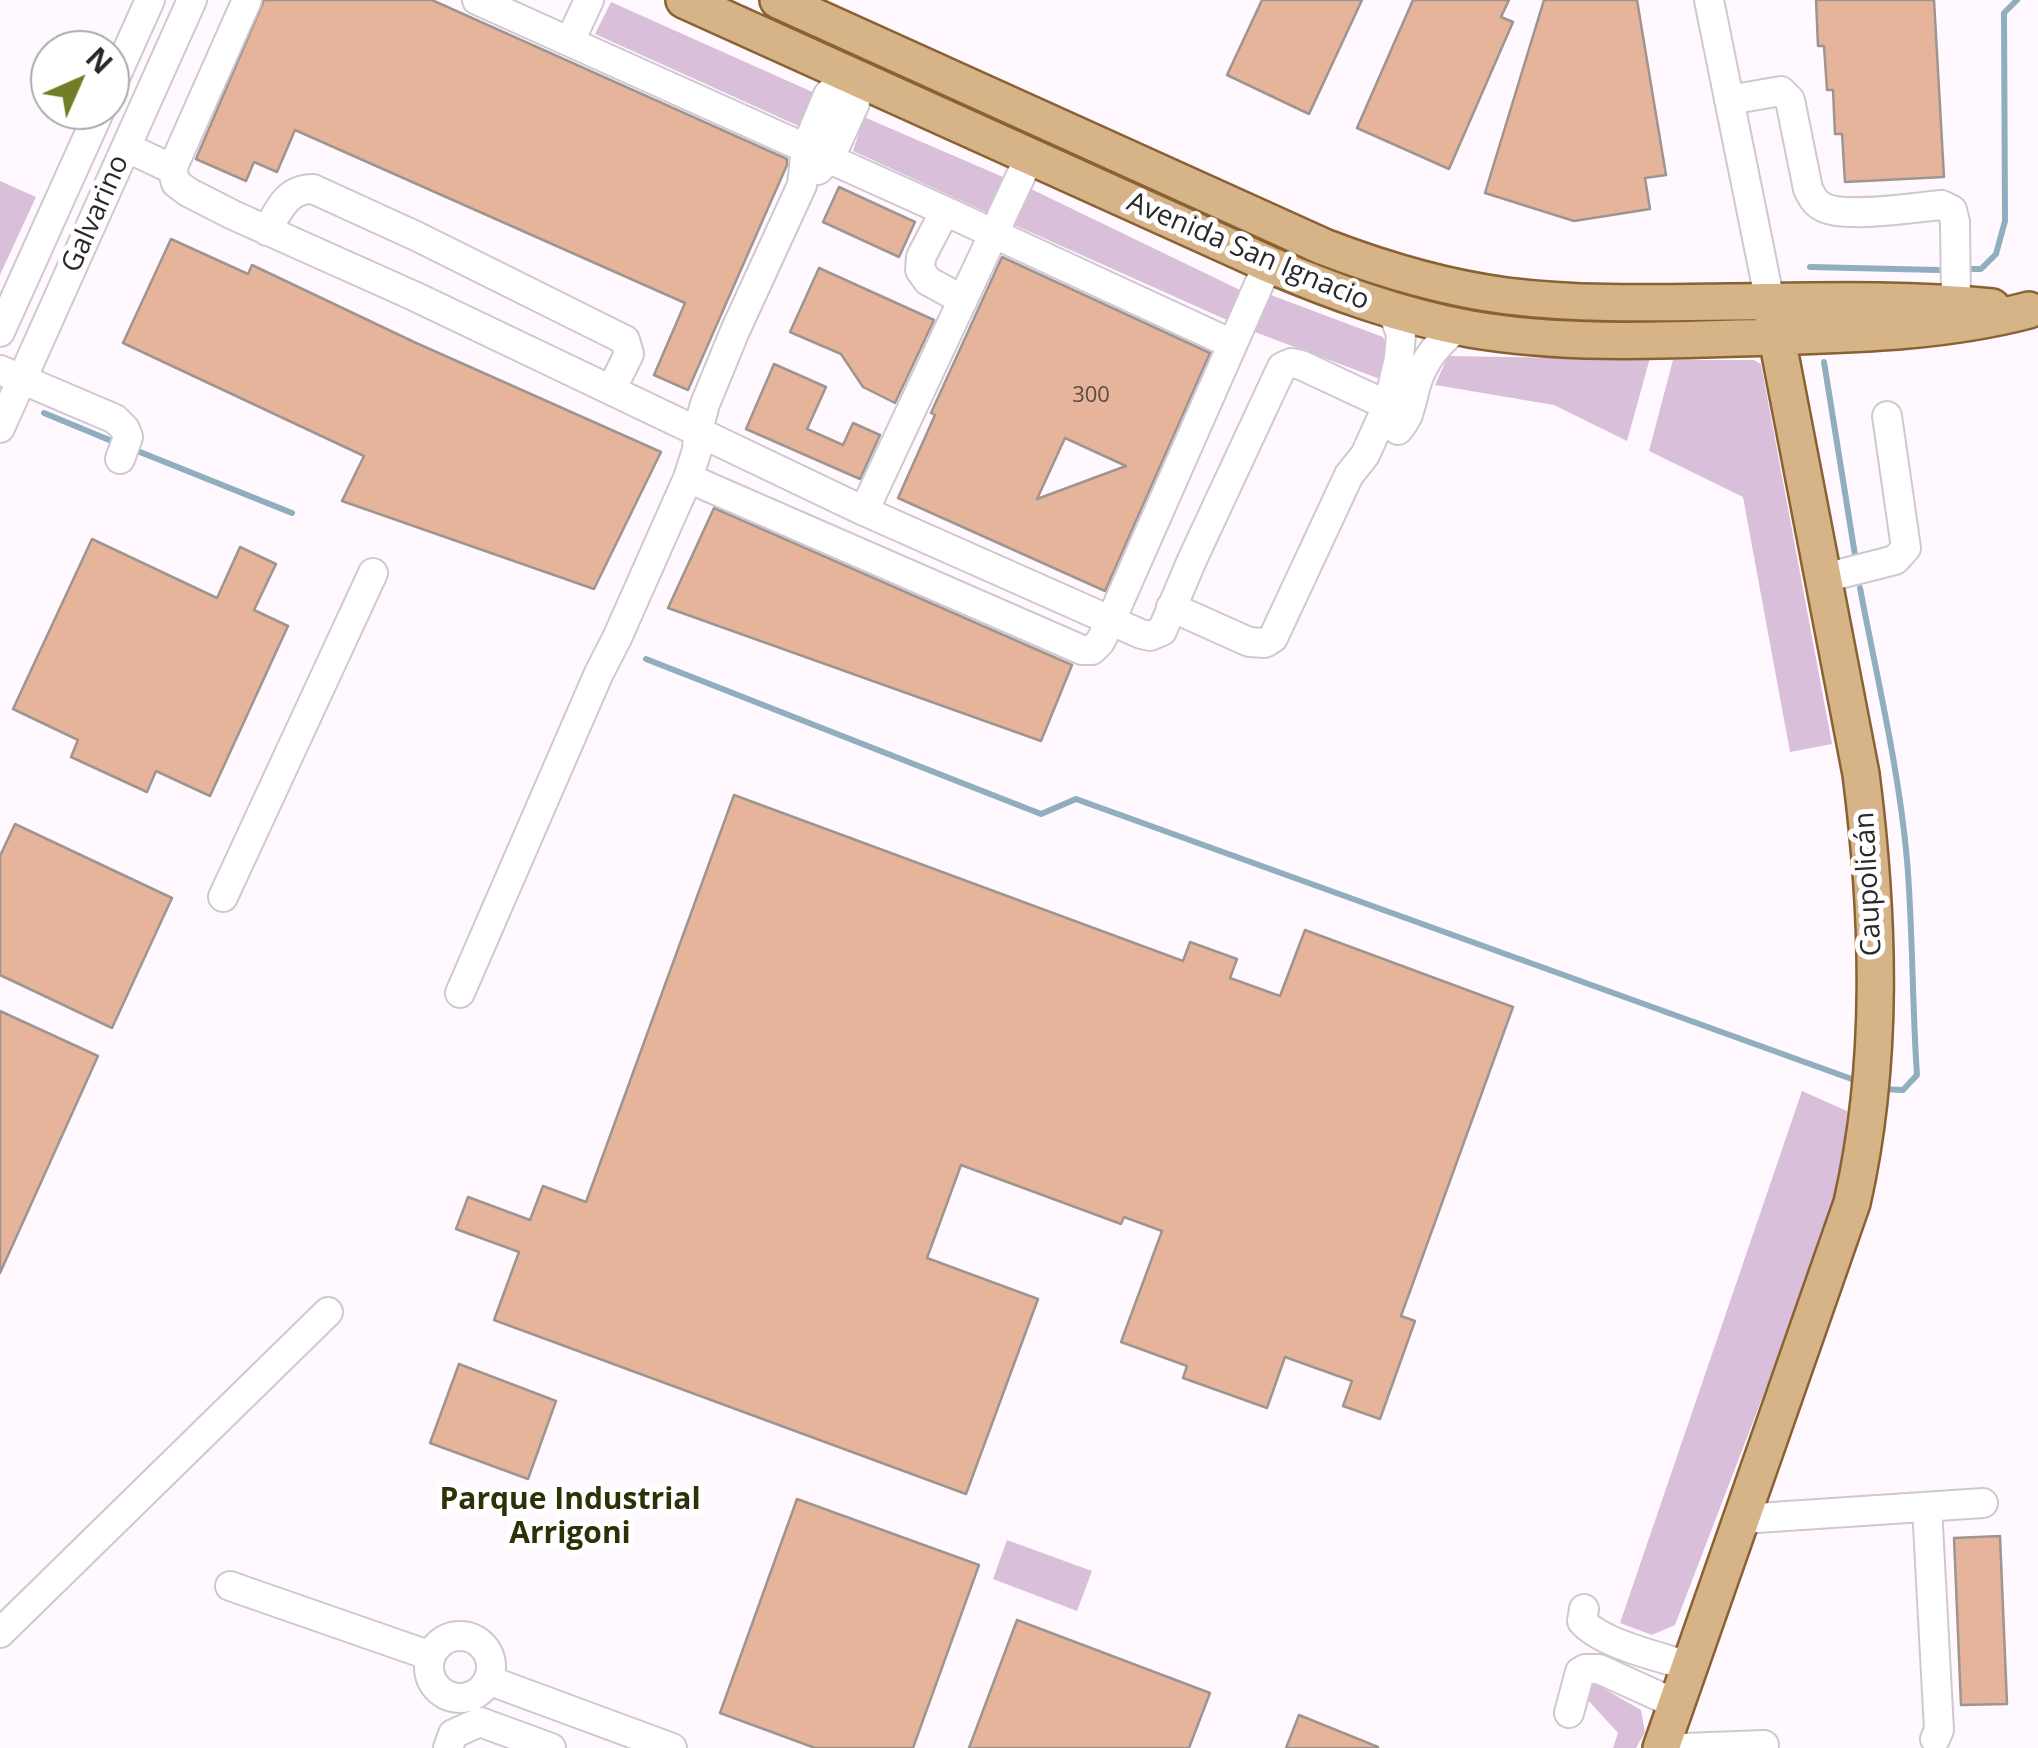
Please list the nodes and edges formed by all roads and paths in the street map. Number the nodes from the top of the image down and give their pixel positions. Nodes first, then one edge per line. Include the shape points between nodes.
1 (150, 0) edge
2 (192, 0) edge
3 (247, 0) edge
4 (476, 0) edge
5 (589, 0) edge
6 (684, 0) edge
7 (1709, 0) edge
8 (796, 4) edge
9 (539, 13) edge
10 (570, 41) junction
11 (130, 44) edge
12 (853, 77) junction
13 (1729, 100) junction
14 (91, 130) edge
15 (126, 147) junction
16 (1108, 148) junction
17 (818, 153) junction
18 (1031, 158) junction
19 (172, 169) junction
20 (1091, 185) junction
21 (1214, 198) junction
22 (945, 211) junction
23 (268, 231) junction
24 (994, 234) junction
25 (1198, 234) junction
26 (1268, 264) junction
27 (963, 300) junction
28 (1770, 302) junction
29 (1685, 303) junction
30 (1956, 303) junction
31 (1392, 310) junction
32 (2033, 310) edge
33 (1459, 326) junction
34 (0, 332) edge
35 (1778, 336) junction
36 (1689, 340) junction
37 (1232, 344) junction
38 (11, 374) edge
39 (611, 390) junction
40 (1398, 410) junction
41 (1887, 416) dead end
42 (0, 428) edge
43 (698, 430) junction
44 (124, 448) dead end
45 (688, 478) junction
46 (864, 511) junction
47 (372, 573) dead end
48 (1824, 578) junction
49 (1172, 607) junction
50 (1110, 620) junction
51 (223, 897) dead end
52 (460, 993) dead end
53 (328, 1312) dead end
54 (1984, 1504) dead end
55 (1927, 1507) junction
56 (1742, 1519) junction
57 (230, 1586) dead end
58 (1584, 1609) dead end
59 (0, 1634) edge
60 (431, 1656) junction
61 (1689, 1666) junction
62 (488, 1680) junction
63 (1676, 1704) junction
64 (1570, 1714) dead end
65 (1935, 1739) dead end
66 (1764, 1745) dead end
67 (448, 1748) edge
68 (552, 1748) edge
69 (672, 1748) edge
70 (1662, 1748) edge
71 (1684, 1748) edge

1 - 11 street
2 - 15 street, Galvarino
3 - 19 street
4 - 9 street
5 - 10 street
6 - 12 main road, Avenida San Ignacio
7 - 13 street, Caupolicán
8 - 16 main road, Avenida San Ignacio
9 - 10 street
10 - 17 street
12 - 17 street via 828,95
12 - 18 main road, Avenida San Ignacio
13 - 28 street, Caupolicán
13 - 30 street via 1771,92 1790,100 1808,190 1825,208 1952,210
14 - 34 street, Galvarino
15 - 19 street
15 - 38 street, Galvarino
16 - 20 main road via 1109,174
16 - 21 main road, Avenida San Ignacio
17 - 22 street
17 - 43 street via 732,336
18 - 20 main road, Avenida San Ignacio
18 - 24 street
19 - 23 street via 176,184 188,192
20 - 25 main road, Avenida San Ignacio
21 - 25 main road via 1200,214
21 - 29 main road, Avenida San Ignacio via 1324,247 1430,282 1530,299
22 - 24 street
22 - 27 street via 920,270
23 - 39 street
23 - 39 street via 286,198 313,189 416,236 624,340 629,354
24 - 27 street
24 - 37 street
25 - 26 main road, Avenida San Ignacio
26 - 31 main road, Avenida San Ignacio
26 - 37 street
27 - 46 street
28 - 29 main road, Avenida San Ignacio
28 - 30 main road, Avenida San Ignacio
28 - 35 main road, Caupolicán
29 - 36 main road via 1695,319
30 - 32 main road, Avenida San Ignacio
31 - 33 main road, Avenida San Ignacio
31 - 40 street via 1401,334
32 - 35 main road, Avenida San Ignacio via 1932,329
33 - 36 main road, Avenida San Ignacio via 1540,337
33 - 40 street via 1430,354
35 - 36 main road, Avenida San Ignacio
35 - 48 main road, Caupolicán
37 - 50 street
38 - 42 street, Galvarino
38 - 44 street via 116,419 126,428
39 - 43 street
40 - 49 street via 1349,475 1273,638 1249,642
40 - 49 street via 1301,365 1282,367
41 - 48 street via 1906,548 1896,560
43 - 45 street
43 - 46 street
45 - 50 street via 1082,650 1097,647
45 - 52 street
46 - 50 street
47 - 51 street
48 - 56 main road, Caupolicán via 1868,827 1874,1054 1852,1203
49 - 50 street via 1162,631 1150,636
53 - 59 street
54 - 55 street
55 - 56 street
55 - 65 street
56 - 61 main road, Caupolicán
57 - 60 street
58 - 61 street via 1582,1621 1590,1630
60 - 62 street via 431,1676 448,1696 475,1694
60 - 62 street via 445,1640 472,1638 490,1658
61 - 63 main road, Caupolicán
62 - 69 street
63 - 64 street via 1592,1668 1580,1672
63 - 70 main road, Caupolicán
66 - 71 street
67 - 68 street via 453,1734 480,1722

